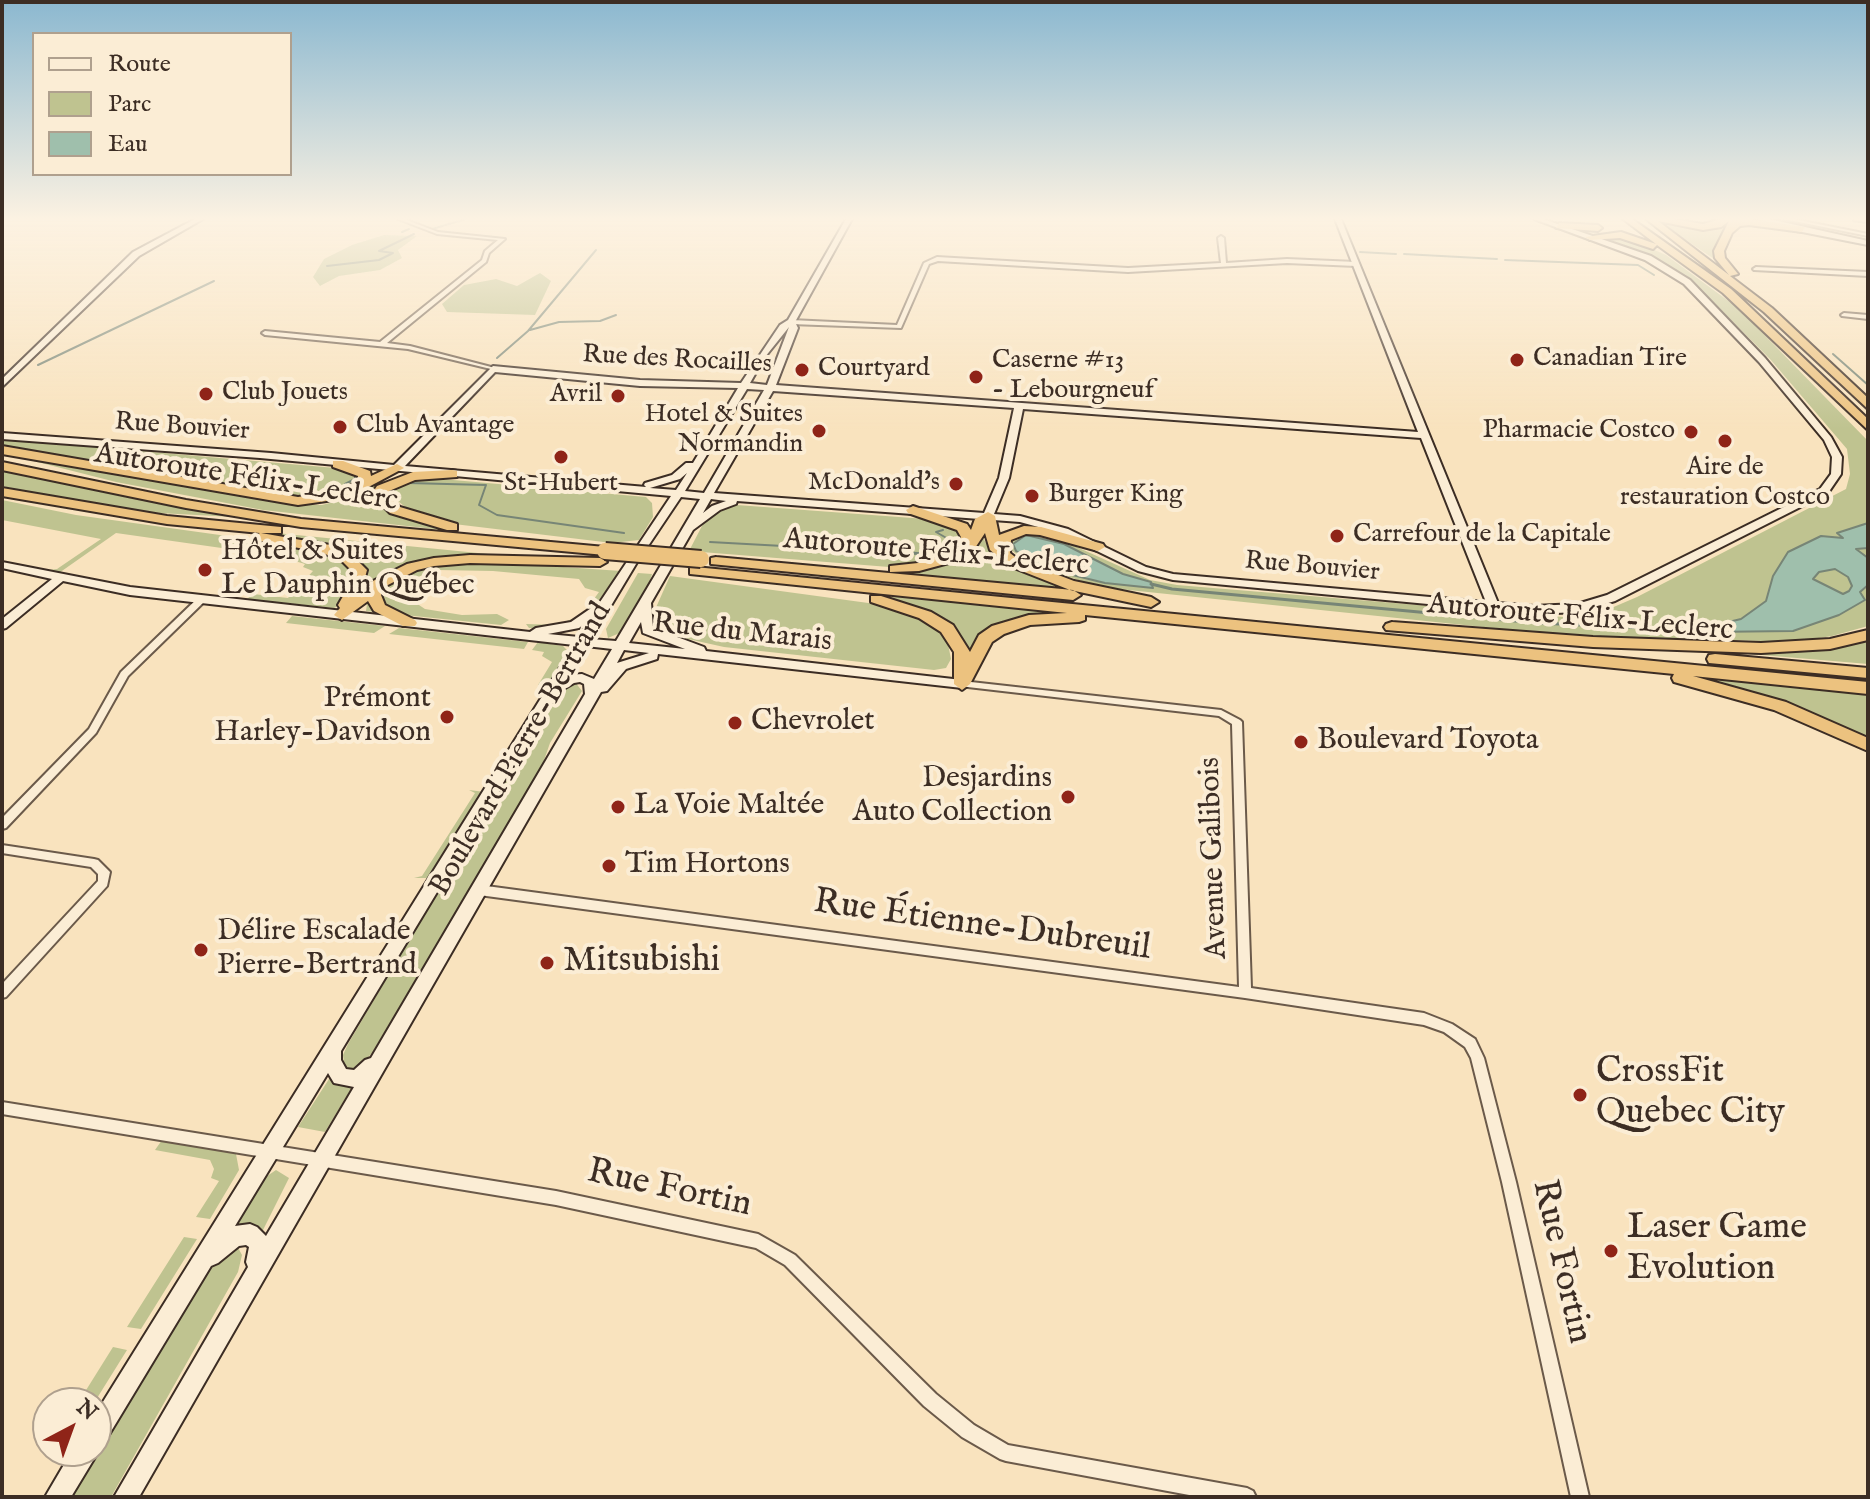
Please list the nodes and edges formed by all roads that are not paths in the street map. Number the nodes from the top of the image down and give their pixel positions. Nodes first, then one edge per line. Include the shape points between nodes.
1 (91, 289) edge
2 (100, 289) edge
3 (450, 289) edge
4 (810, 289) edge
5 (916, 289) edge
6 (1366, 289) edge
7 (1687, 289) edge
8 (1692, 289) edge
9 (1724, 289) edge
10 (1741, 289) edge
11 (1749, 289) edge
12 (1768, 310) junction
13 (1716, 312) junction
14 (1844, 315) dead end
15 (1868, 317) edge
16 (791, 322) junction
17 (265, 333) dead end
18 (383, 343) junction
19 (493, 369) junction
20 (2, 376) edge
21 (2, 384) edge
22 (743, 386) junction
23 (769, 388) junction
24 (1868, 405) edge
25 (1019, 406) junction
26 (1868, 426) edge
27 (1424, 435) junction
28 (2, 436) edge
29 (2, 450) edge
30 (263, 456) junction
31 (2, 458) edge
32 (700, 458) junction
33 (338, 464) junction
34 (398, 465) junction
35 (2, 466) edge
36 (452, 474) junction
37 (649, 485) junction
38 (382, 489) junction
39 (623, 489) junction
40 (681, 490) junction
41 (352, 491) junction
42 (2, 492) edge
43 (708, 493) junction
44 (793, 501) junction
45 (772, 502) junction
46 (224, 509) junction
47 (913, 510) junction
48 (988, 516) junction
49 (167, 520) junction
50 (653, 530) junction
51 (685, 534) junction
52 (555, 546) junction
53 (1098, 547) junction
54 (966, 551) junction
55 (1003, 555) junction
56 (604, 559) junction
57 (2, 565) edge
58 (698, 565) junction
59 (778, 567) junction
60 (59, 579) junction
61 (802, 583) junction
62 (378, 584) junction
63 (610, 597) junction
64 (202, 599) junction
65 (647, 599) junction
66 (1151, 602) junction
67 (1494, 608) junction
68 (342, 615) junction
69 (409, 623) junction
70 (1234, 624) junction
71 (2, 625) edge
72 (1362, 625) junction
73 (511, 635) junction
74 (1868, 635) edge
75 (582, 643) junction
76 (618, 647) junction
77 (672, 653) junction
78 (1588, 658) junction
79 (735, 660) junction
80 (1868, 673) edge
81 (962, 684) junction
82 (1868, 688) edge
83 (552, 691) junction
84 (591, 693) junction
85 (1237, 722) joint
86 (570, 730) junction
87 (1868, 745) edge
88 (2, 825) edge
89 (2, 849) edge
90 (479, 890) junction
91 (2, 993) edge
92 (1245, 993) junction
93 (1470, 1043) joint
94 (332, 1048) junction
95 (381, 1057) junction
96 (2, 1108) edge
97 (269, 1150) junction
98 (322, 1159) junction
99 (198, 1270) junction
100 (252, 1278) junction
101 (112, 1409) edge
102 (76, 1467) edge
103 (57, 1497) edge
104 (126, 1497) edge
105 (1247, 1497) edge
106 (1580, 1497) edge

1 - 20 street
2 - 21 street
3 - 18 street
4 - 16 street, Boulevard Pierre-Bertrand
5 - 16 street via 899,327
6 - 27 street
7 - 13 street, Rue Bouvier
8 - 13 street, Rue Bouvier
9 - 26 highway
10 - 12 highway
11 - 12 highway
12 - 24 highway
13 - 67 street, Rue Bouvier via 1828,439 1837,457 1836,474 1824,491 1611,598 1578,608
14 - 15 street
16 - 22 street, Boulevard Pierre-Bertrand
16 - 23 street, Boulevard Pierre-Bertrand via 794,328
17 - 18 street, Rue des Rocailles
18 - 19 street, Rue des Rocailles
19 - 22 street, Rue des Rocailles
19 - 34 street
22 - 23 street, Rue des Rocailles
22 - 32 street, Boulevard Pierre-Bertrand
23 - 25 street, Rue des Rocailles
23 - 43 street, Boulevard Pierre-Bertrand
25 - 27 street, Rue des Rocailles
25 - 48 street via 1004,478
27 - 67 street
28 - 30 street, Rue Bouvier
29 - 41 highway via 274,498 322,500
30 - 33 street, Rue Bouvier
30 - 34 street, Rue Bouvier
31 - 46 highway
32 - 37 street via 676,477
32 - 40 street, Boulevard Pierre-Bertrand
33 - 34 street, Rue Bouvier
33 - 41 highway via 365,474 364,482
34 - 36 street, Rue Bouvier
34 - 37 street, Rue Bouvier
34 - 38 highway
34 - 41 highway
35 - 46 highway, Autoroute Félix-Leclerc
36 - 38 highway via 413,476
36 - 39 street, Rue Bouvier
37 - 40 street, Rue Bouvier
38 - 52 highway via 386,502 410,516
39 - 40 street, Rue Bouvier
39 - 50 street via 656,499
40 - 43 street, Rue Bouvier
40 - 50 street, Boulevard Pierre-Bertrand
42 - 49 highway, Autoroute Félix-Leclerc
43 - 44 street, Rue Bouvier
43 - 45 street, Rue Bouvier
43 - 51 street, Boulevard Pierre-Bertrand
44 - 45 street, Rue Bouvier
44 - 47 street, Rue Bouvier
45 - 51 street via 721,505
46 - 52 highway, Autoroute Félix-Leclerc via 301,523
47 - 48 street, Rue Bouvier
47 - 54 highway via 962,527 968,537
48 - 53 street, Rue Bouvier via 1043,524
48 - 54 highway
48 - 55 highway via 990,537
49 - 56 highway, Autoroute Félix-Leclerc
49 - 68 highway via 325,548 348,559 360,570
50 - 63 street, Boulevard Pierre-Bertrand
51 - 65 street, Boulevard Pierre-Bertrand
52 - 56 highway, Autoroute Félix-Leclerc
53 - 55 highway via 1024,530 1004,538
53 - 67 street, Rue Bouvier via 1142,569 1173,577
54 - 59 highway via 919,567
55 - 66 highway via 1070,585
56 - 58 highway, Autoroute Félix-Leclerc
56 - 62 highway via 434,562
57 - 60 street, Rue du Marais
58 - 59 highway, Autoroute Félix-Leclerc
58 - 61 highway, Autoroute Félix-Leclerc
59 - 66 highway, Autoroute Félix-Leclerc
60 - 64 street, Rue du Marais
60 - 71 street
61 - 70 highway, Autoroute Félix-Leclerc
61 - 81 highway via 887,601 937,621 962,652
62 - 68 highway
62 - 69 highway via 373,595 379,608
63 - 73 street via 575,625
63 - 75 street, Boulevard Pierre-Bertrand
64 - 68 street, Rue du Marais
64 - 88 street via 124,674 93,731
65 - 76 street, Boulevard Pierre-Bertrand
65 - 79 street via 643,616 654,635
66 - 72 highway, Autoroute Félix-Leclerc
68 - 69 street, Rue du Marais
69 - 73 street, Rue du Marais
70 - 78 highway, Autoroute Félix-Leclerc
70 - 81 highway via 1080,617 1020,622 985,639
72 - 74 highway via 1761,648 1830,644
72 - 80 highway, Autoroute Félix-Leclerc
73 - 75 street, Rue du Marais
75 - 76 street, Rue du Marais
75 - 83 street, Boulevard Pierre-Bertrand
76 - 77 street, Rue du Marais
76 - 84 street, Boulevard Pierre-Bertrand
77 - 79 street, Rue du Marais
77 - 86 street via 640,657 621,666
78 - 82 highway, Autoroute Félix-Leclerc
78 - 87 highway via 1759,698
79 - 81 street, Rue du Marais
81 - 85 street, Rue du Marais via 1221,713
83 - 84 street via 582,678 590,682
83 - 94 street, Boulevard Pierre-Bertrand
84 - 86 street, Boulevard Pierre-Bertrand
85 - 92 street, Avenue Galibois
86 - 90 street, Boulevard Pierre-Bertrand
89 - 91 street via 94,863 104,872 103,883
90 - 92 street, Rue Étienne-Dubreuil
90 - 95 street, Boulevard Pierre-Bertrand
92 - 93 street, Rue Étienne-Dubreuil via 1424,1019
93 - 106 street, Rue Fortin via 1509,1182
94 - 95 street via 334,1068 345,1078 358,1078
94 - 97 street, Boulevard Pierre-Bertrand
95 - 98 street, Boulevard Pierre-Bertrand
96 - 97 street, Rue Fortin
97 - 98 street, Rue Fortin
97 - 99 street, Boulevard Pierre-Bertrand
98 - 100 street, Boulevard Pierre-Bertrand
98 - 105 street, Rue Fortin via 556,1198 758,1241 790,1260 930,1400 1006,1453
99 - 100 street via 232,1238 250,1234 260,1244
99 - 101 street, Boulevard Pierre-Bertrand
100 - 104 street, Boulevard Pierre-Bertrand
102 - 103 street

